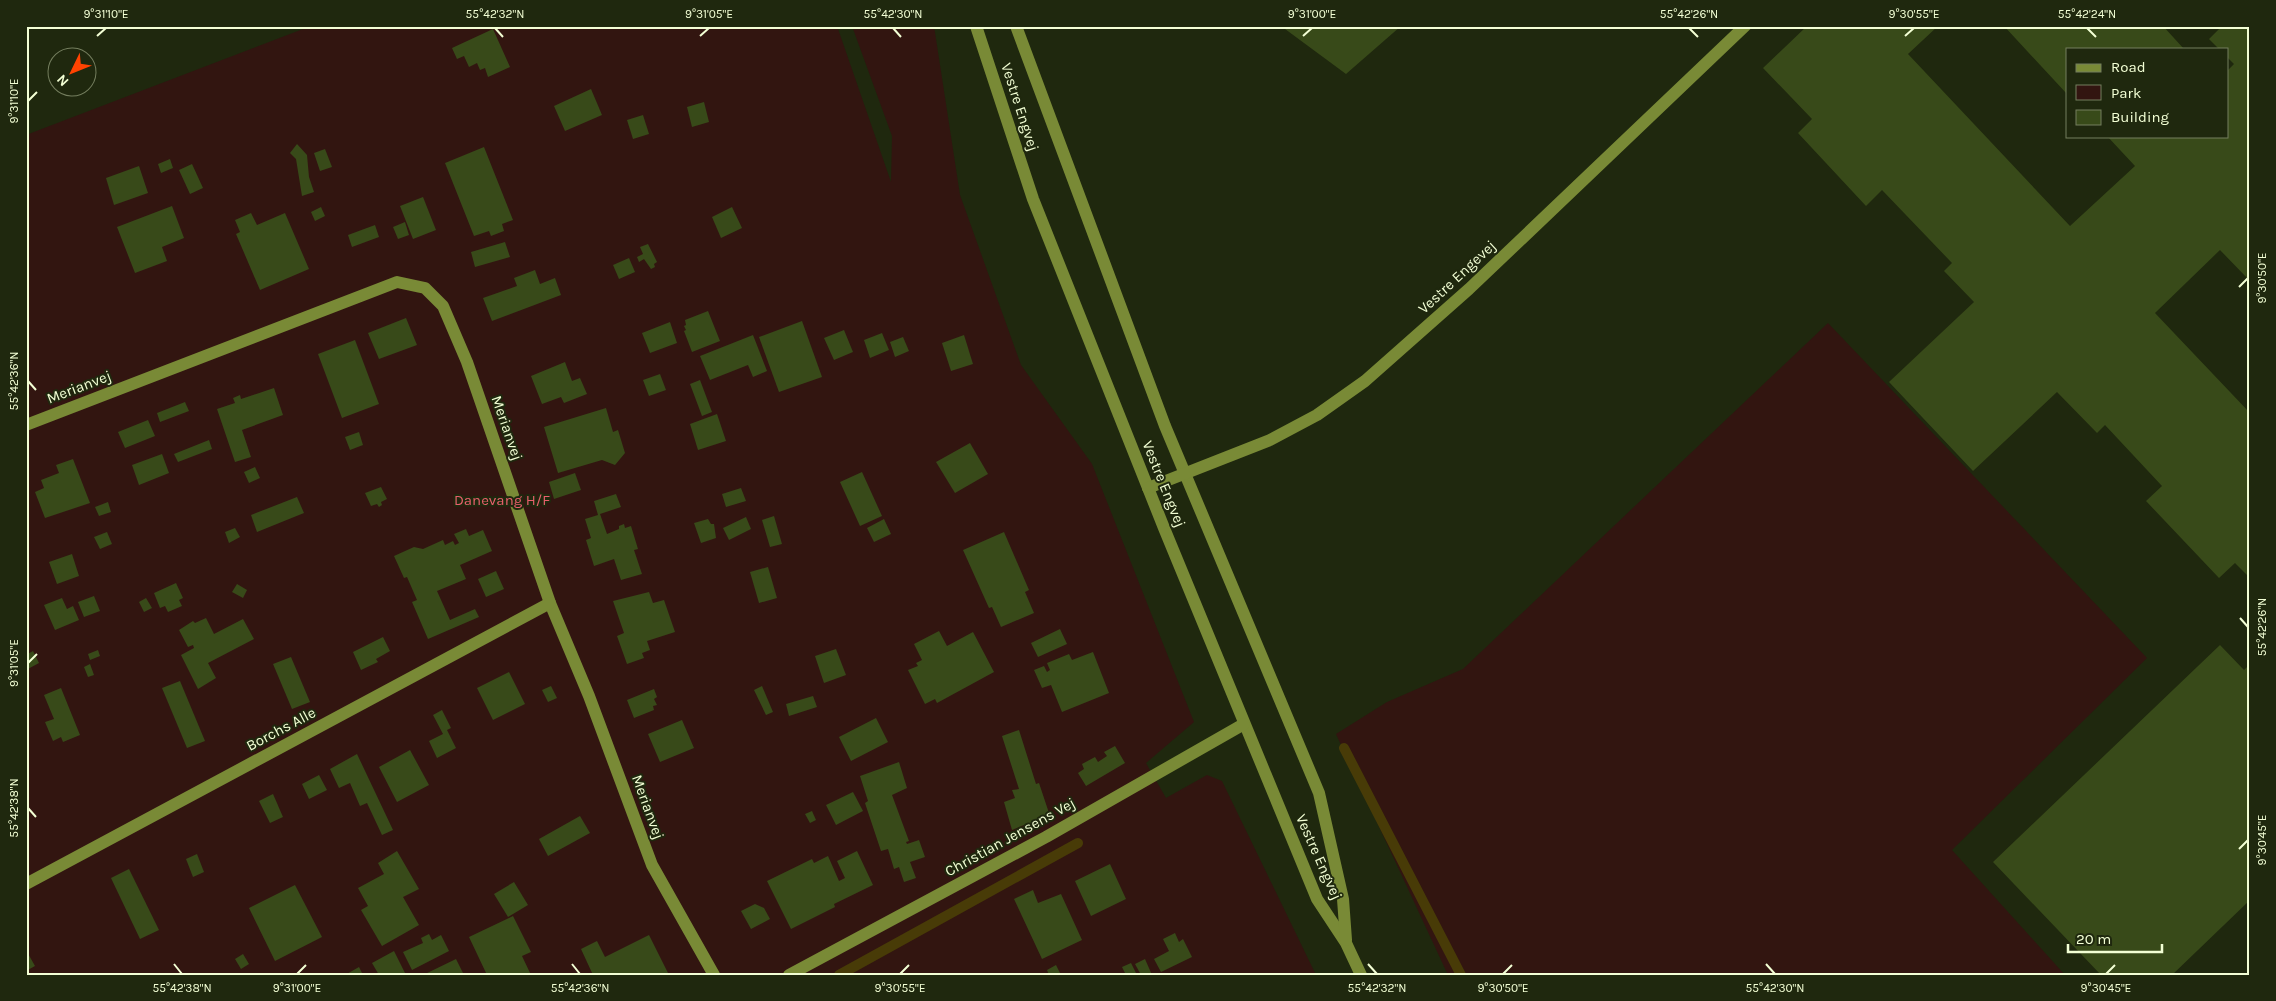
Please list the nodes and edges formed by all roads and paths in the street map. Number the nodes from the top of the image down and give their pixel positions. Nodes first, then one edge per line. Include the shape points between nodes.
1 (976, 26) edge
2 (1016, 26) edge
3 (1745, 26) edge
4 (26, 425) edge
5 (1184, 473) junction
6 (1148, 488) junction
7 (550, 603) junction
8 (1244, 724) junction
9 (26, 884) edge
10 (1346, 943) junction
11 (714, 975) edge
12 (789, 975) edge
13 (1361, 975) edge

1 - 6 street, Vestre Engvej via 1033,198
2 - 5 street, Vestre Engvej
3 - 5 street, Vestre Engevej via 1469,289 1365,381 1317,415 1270,440
4 - 7 street, Merianvej via 397,282 425,288 443,306 467,362
5 - 6 street, Vestre Engevej
5 - 10 street, Vestre Engvej via 1319,793 1343,899
6 - 8 street, Vestre Engvej
7 - 9 street, Borchs Alle
7 - 11 street, Merianvej via 589,696 652,865
8 - 10 street, Vestre Engvej via 1317,899
8 - 12 street, Christian Jensens Vej via 1046,837
10 - 13 street, Vestre Engvej

